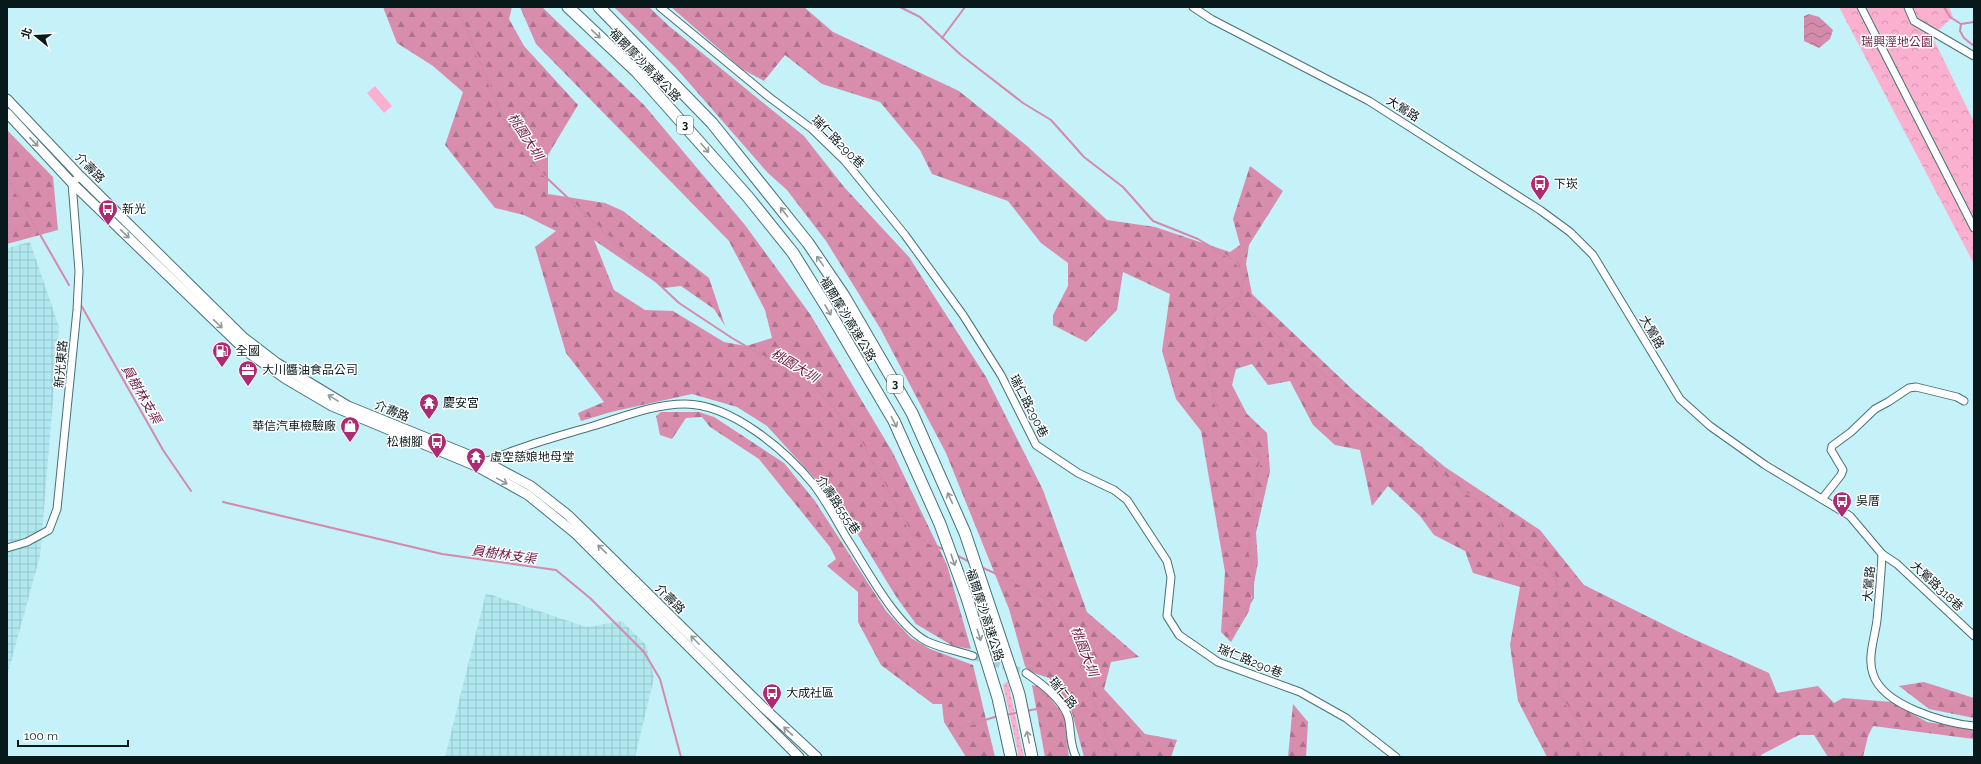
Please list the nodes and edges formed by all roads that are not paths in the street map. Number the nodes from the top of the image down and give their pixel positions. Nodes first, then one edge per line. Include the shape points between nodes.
1 (568, 7) edge
2 (599, 7) edge
3 (660, 7) edge
4 (1193, 7) edge
5 (1861, 7) edge
6 (1908, 7) edge
7 (1974, 56) edge
8 (7, 99) edge
9 (7, 113) edge
10 (80, 176) junction
11 (72, 183) junction
12 (1974, 228) edge
13 (1964, 402) dead end
14 (486, 462) junction
15 (476, 466) junction
16 (1822, 499) junction
17 (7, 548) edge
18 (1882, 554) junction
19 (1974, 636) edge
20 (973, 656) tunnel mouth
21 (1026, 673) tunnel mouth
22 (1974, 726) edge
23 (799, 757) edge
24 (817, 757) edge
25 (1011, 757) edge
26 (1032, 757) edge
27 (1076, 757) edge
28 (1396, 757) edge

1 -> 25 highway, 福爾摩沙高速公路 / 3 via 637,72 743,191 793,253 894,421 940,524 967,598 1002,715
26 -> 2 highway, 福爾摩沙高速公路 / 3 via 1023,712 966,533 912,414 844,296 808,243 712,123
3 - 28 street, 瑞仁路290巷 via 812,129 846,162 905,235 963,316 1001,375 1036,445 1078,473 1114,490 1127,500 1167,561 1171,577 1167,616 1179,635 1218,662 1300,692 1346,718
4 - 16 street, 大鶯路 via 1211,19 1369,101 1533,205 1570,232 1593,255 1680,399 1710,426 1765,465
5 - 12 street
6 - 7 street via 1914,21
8 - 10 main road, 介壽路
9 -> 11 main road, 介壽路
10 - 11 street
14 -> 10 main road, 介壽路 via 348,406 277,364 243,337
11 -> 15 main road, 介壽路 via 246,351 286,379 332,406
11 - 17 street, 新光東路 via 79,271 57,510 49,530 27,542
13 - 16 street via 1957,397 1909,388 1875,409 1832,446 1831,450 1843,470 1842,475
14 - 15 street, 介壽路555巷
14 - 20 street, 介壽路555巷 via 534,444 648,409 685,404 706,407 724,414 764,437 814,486 877,586 903,622 926,641
24 -> 14 main road, 介壽路 via 568,515 531,486
15 -> 23 main road, 介壽路 via 528,495 576,534
16 - 18 street, 大鶯路 via 1850,516
18 - 19 street, 大鶯路318巷 via 1897,564
18 - 22 street, 大鶯路 via 1871,662 1873,675 1880,688 1907,706 1942,720
21 - 27 street, 瑞仁路 via 1043,684 1061,705 1069,719 1072,750

